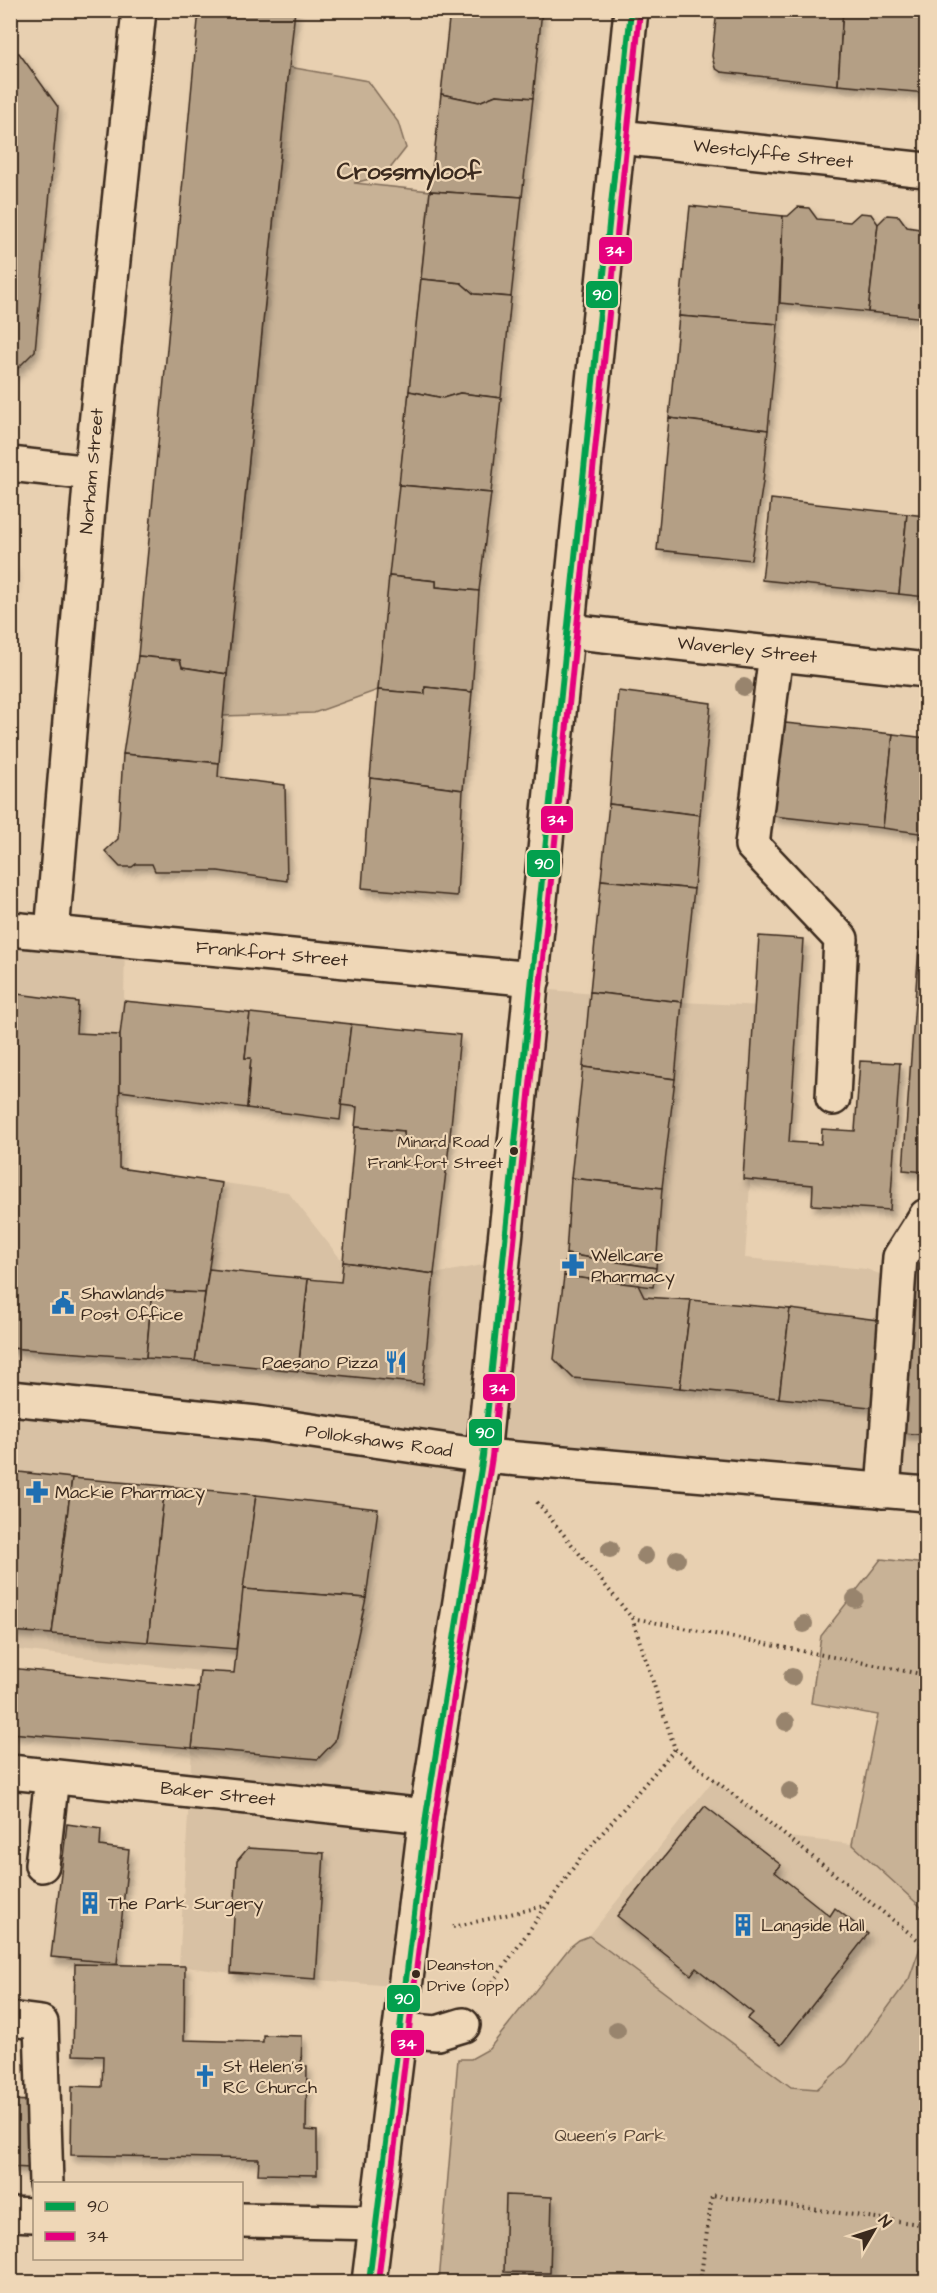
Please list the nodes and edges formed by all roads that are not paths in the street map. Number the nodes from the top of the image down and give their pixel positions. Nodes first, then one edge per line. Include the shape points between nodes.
1 (139, 10) edge
2 (631, 10) edge
3 (619, 137) junction
4 (927, 170) edge
5 (10, 464) edge
6 (91, 473) junction
7 (568, 631) junction
8 (777, 653) junction
9 (927, 670) edge
10 (10, 929) edge
11 (52, 933) junction
12 (533, 979) junction
13 (833, 1098) dead end
14 (927, 1216) edge
15 (10, 1398) edge
16 (483, 1456) junction
17 (883, 1491) junction
18 (927, 1494) edge
19 (10, 1772) edge
20 (52, 1777) junction
21 (426, 1816) junction
22 (42, 1865) dead end
23 (10, 2019) edge
24 (463, 2025) road end
25 (400, 2030) junction
26 (46, 2182) edge
27 (10, 2214) edge
28 (33, 2215) edge
29 (243, 2220) edge
30 (377, 2223) junction
31 (369, 2283) edge

1 - 6 main road, Norham Street
2 - 3 main road
3 - 4 main road, Westclyffe Street
3 - 7 main road
5 - 6 main road
6 - 11 main road, Norham Street
7 - 8 main road, Waverley Street
7 - 12 main road
8 - 9 main road, Waverley Street
8 - 13 main road via 752,845 841,939
10 - 11 main road, Frankfort Street
11 - 12 main road, Frankfort Street
12 - 16 main road
14 - 17 main road via 900,1257
15 - 16 main road, Pollokshaws Road via 258,1423
16 - 17 main road, Pollokshaws Road
16 - 21 main road
17 - 18 main road, Pollokshaws Road
19 - 20 main road, Baker Street
20 - 21 main road, Baker Street
20 - 22 main road
21 - 25 main road
23 - 26 main road via 41,2023
24 - 25 main road via 437,2033
25 - 30 main road
27 - 28 main road
29 - 30 main road
30 - 31 main road

